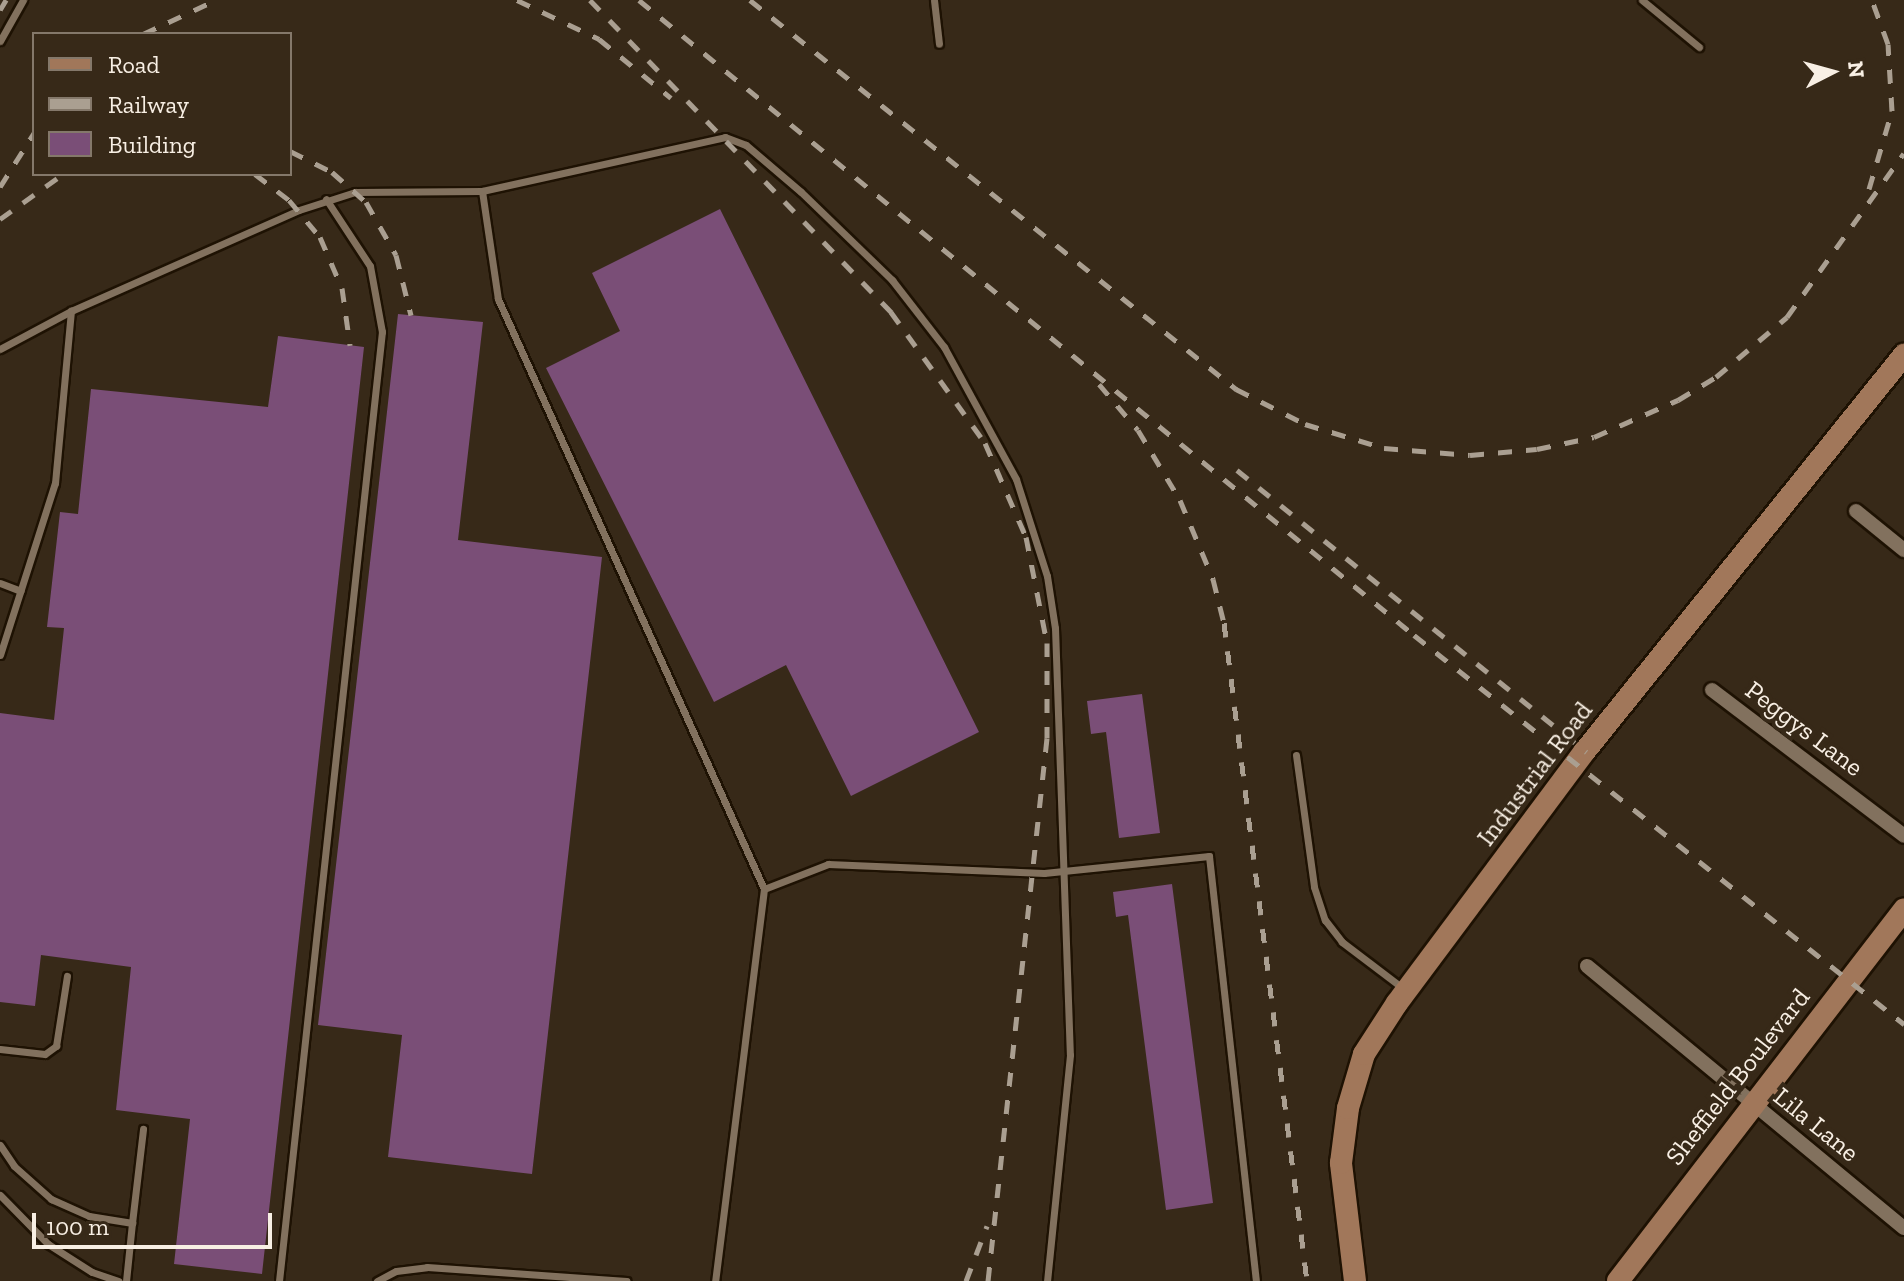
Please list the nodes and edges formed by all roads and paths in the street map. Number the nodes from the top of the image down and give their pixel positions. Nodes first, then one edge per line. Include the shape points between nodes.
1 (23, 0) edge
2 (934, 0) edge
3 (1642, 0) edge
4 (0, 41) edge
5 (939, 44) dead end
6 (1699, 47) dead end
7 (482, 191) junction
8 (326, 199) junction
9 (71, 311) junction
10 (0, 349) edge
11 (1904, 355) edge
12 (1856, 511) dead end
13 (1904, 550) edge
14 (0, 583) edge
15 (21, 591) junction
16 (0, 655) edge
17 (1712, 690) dead end
18 (1296, 755) dead end
19 (1904, 836) edge
20 (1062, 873) junction
21 (764, 889) junction
22 (1904, 909) edge
23 (1587, 966) dead end
24 (67, 976) dead end
25 (1406, 991) junction
26 (0, 1049) edge
27 (1751, 1102) junction
28 (143, 1129) dead end
29 (0, 1145) edge
30 (0, 1195) edge
31 (132, 1223) junction
32 (1904, 1228) edge
33 (118, 1281) edge
34 (126, 1281) edge
35 (279, 1281) edge
36 (377, 1281) edge
37 (627, 1281) edge
38 (715, 1281) edge
39 (1047, 1281) edge
40 (1256, 1281) edge
41 (1355, 1281) edge
42 (1618, 1281) edge

1 - 4 lane
2 - 5 lane
3 - 6 lane
7 - 8 lane via 374,189
7 - 20 lane via 711,138 734,139 801,192 892,280 944,347 993,429 1036,530 1055,628
7 - 21 lane via 498,299
8 - 9 lane
8 - 35 lane via 370,266 382,332
9 - 10 lane
9 - 15 lane via 55,483
11 - 25 street, Industrial Road via 1585,751
12 - 13 street
14 - 15 lane
15 - 16 lane
17 - 19 street, Peggys Lane
18 - 25 lane via 1314,887 1325,920 1342,942
20 - 21 lane via 828,864
20 - 39 lane via 1070,1055
20 - 40 lane via 1209,856
21 - 38 lane
22 - 27 street, Sheffield Boulevard
23 - 27 street, Lila Lane
24 - 26 lane via 60,1040 52,1051
25 - 41 street, Industrial Road via 1364,1054 1348,1108 1341,1163
27 - 32 street, Lila Lane
27 - 42 street, Sheffield Boulevard
28 - 31 lane
29 - 31 lane via 14,1166 51,1199 89,1216
30 - 33 lane via 48,1244 92,1272
31 - 34 lane
36 - 37 lane via 427,1267

